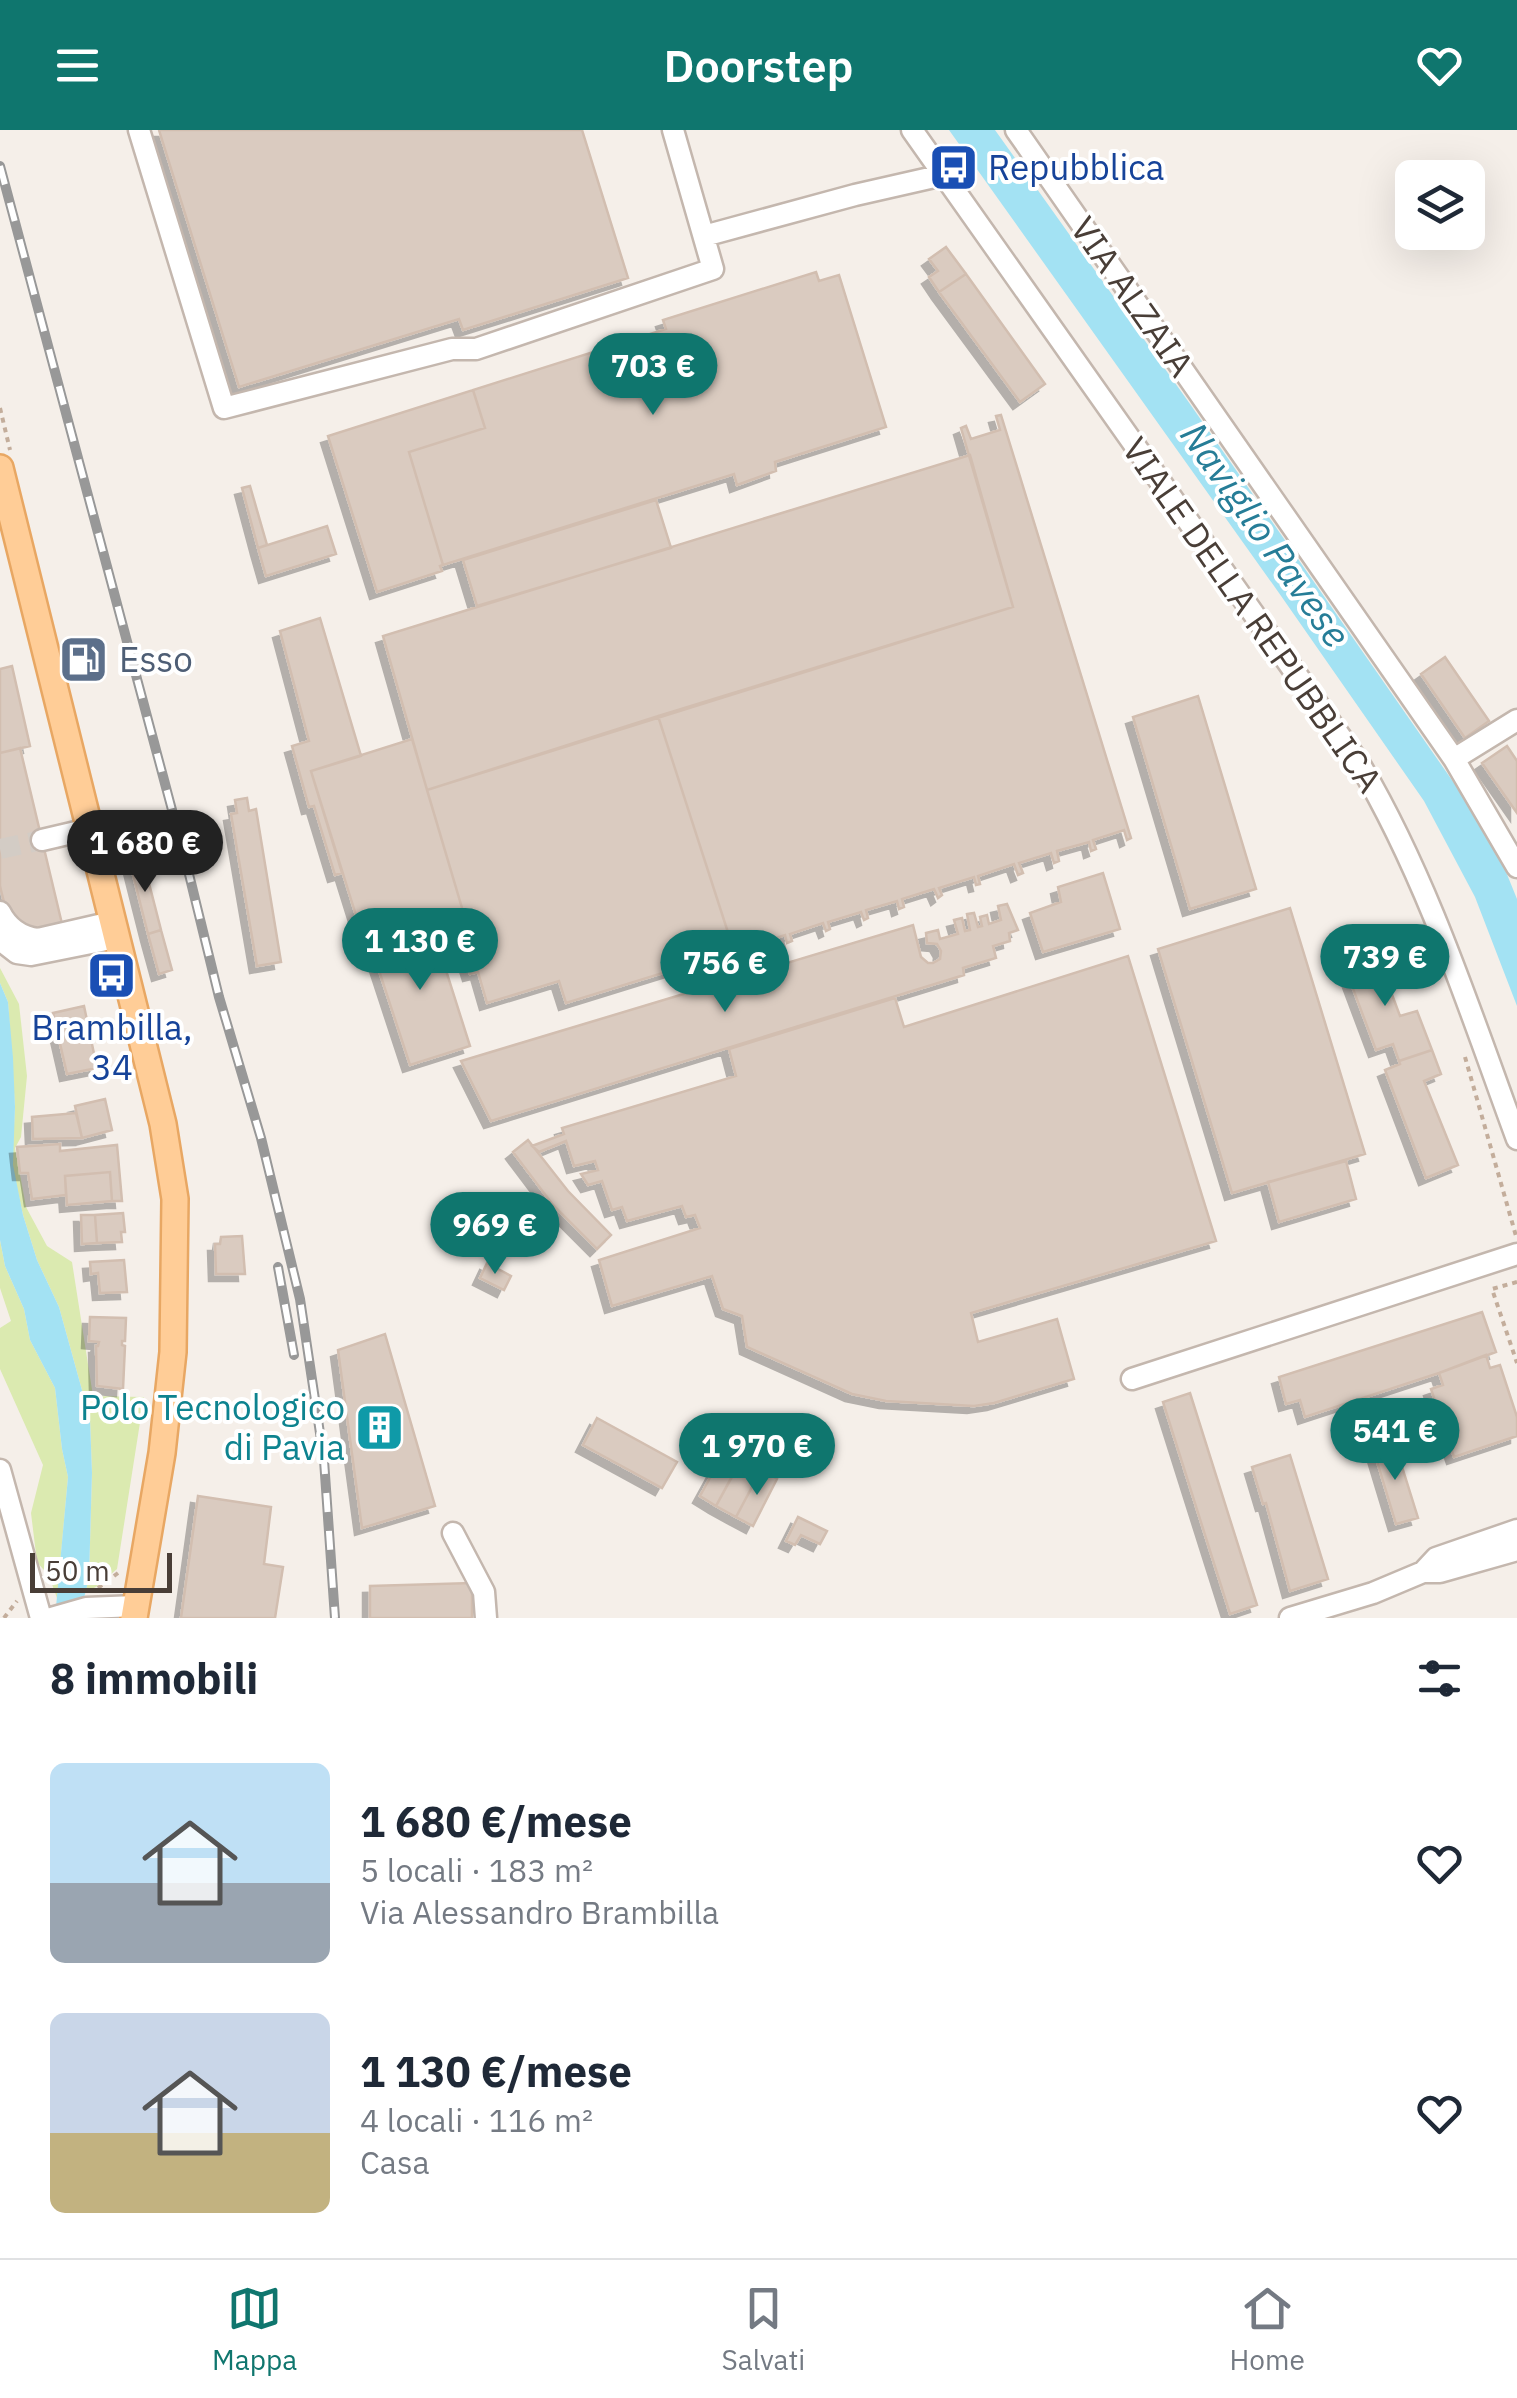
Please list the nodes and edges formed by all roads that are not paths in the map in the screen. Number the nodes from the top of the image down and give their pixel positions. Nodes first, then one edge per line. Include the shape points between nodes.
1 (138, 130) edge
2 (673, 130) edge
3 (912, 130) edge
4 (1016, 130) edge
5 (943, 175) junction
6 (704, 236) junction
7 (0, 468) edge
8 (1517, 720) edge
9 (1454, 758) junction
10 (89, 830) junction
11 (42, 840) tunnel mouth
12 (1517, 867) edge
13 (0, 912) edge
14 (114, 930) junction
15 (0, 940) edge
16 (1517, 1140) edge
17 (1517, 1254) edge
18 (1132, 1379) dead end
19 (0, 1470) edge
20 (1517, 1530) edge
21 (453, 1533) dead end
22 (1517, 1550) edge
23 (1424, 1572) junction
24 (135, 1612) edge
25 (41, 1618) edge
26 (52, 1618) edge
27 (486, 1618) edge
28 (1290, 1618) edge

1 - 6 street via 224,408 452,349 476,349 713,269
2 - 6 street
3 - 5 street, VIALE DELLA REPUBBLICA
4 - 9 street, VIA ALZAIA
5 - 6 street
5 - 16 street, VIALE DELLA REPUBBLICA via 1359,763 1431,911
7 - 10 main road
8 - 9 street
9 - 12 street, VIA ALZAIA
10 - 11 street
10 - 14 main road
13 - 14 street via 14,931 30,938
14 - 15 street via 31,955
14 - 24 main road via 164,1124 175,1198 173,1352
17 - 18 street
19 - 25 street
20 - 23 street via 1436,1558
21 - 27 street via 484,1592
22 - 23 street
23 - 28 street
24 - 26 street via 86,1608

